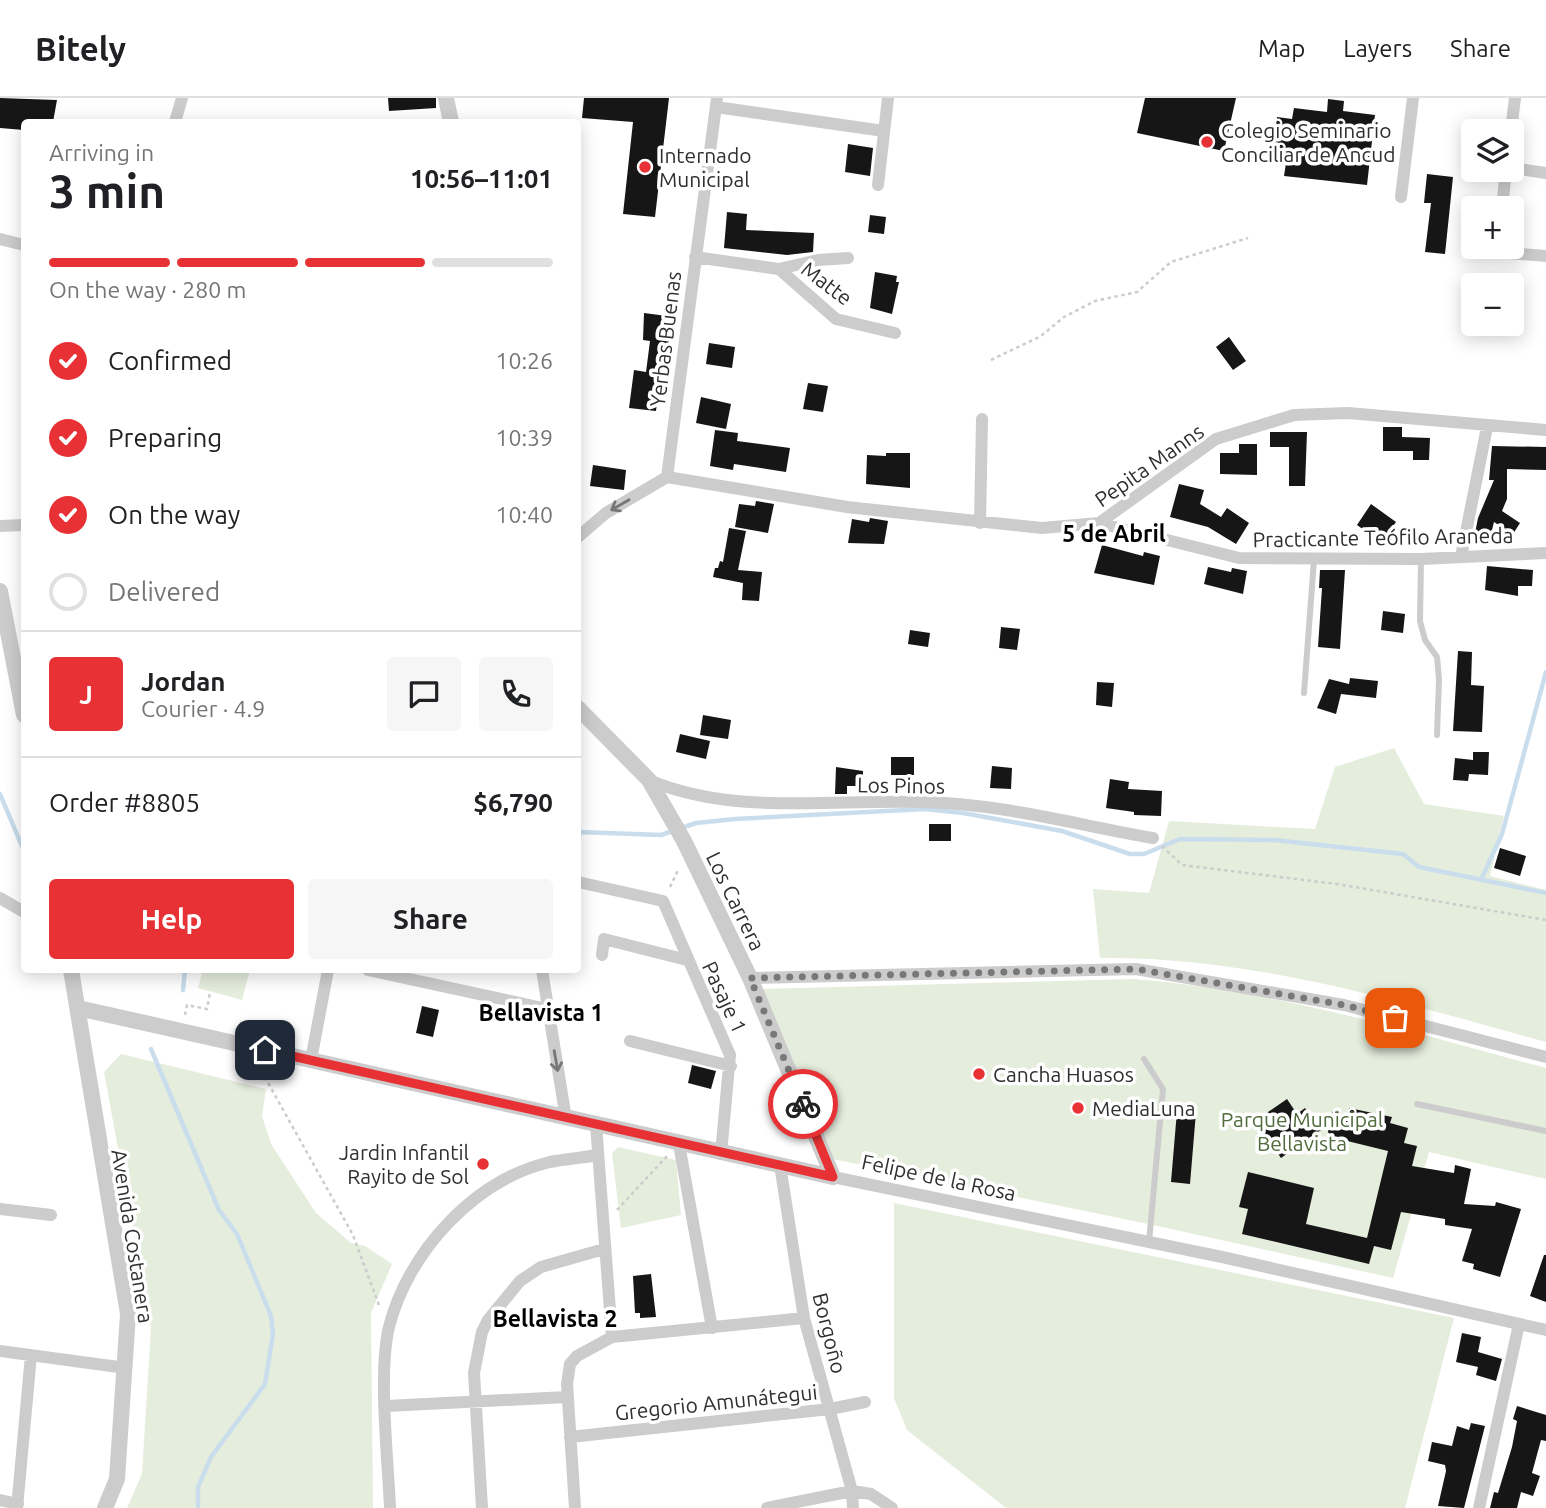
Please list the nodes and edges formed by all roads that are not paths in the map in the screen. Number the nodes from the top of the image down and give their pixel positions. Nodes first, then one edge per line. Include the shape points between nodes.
1 (182, 98) edge
2 (446, 98) edge
3 (888, 98) edge
4 (1413, 98) edge
5 (1515, 98) edge
6 (717, 102) edge
7 (176, 119) edge
8 (451, 119) edge
9 (1512, 119) edge
10 (884, 131) junction
11 (1524, 170) edge
12 (1546, 173) edge
13 (878, 185) dead end
14 (1401, 197) dead end
15 (0, 239) edge
16 (21, 244) edge
17 (1524, 254) edge
18 (1546, 256) edge
19 (695, 257) junction
20 (848, 258) dead end
21 (779, 269) junction
22 (895, 333) dead end
23 (982, 419) dead end
24 (1487, 427) junction
25 (1546, 430) edge
26 (667, 477) junction
27 (980, 523) junction
28 (1099, 523) junction
29 (21, 525) edge
30 (0, 526) edge
31 (581, 534) edge
32 (1546, 553) edge
33 (1461, 557) junction
34 (1421, 559) junction
35 (1314, 561) junction
36 (0, 591) edge
37 (1304, 693) dead end
38 (21, 700) edge
39 (581, 711) edge
40 (1437, 735) dead end
41 (649, 780) junction
42 (1153, 838) dead end
43 (581, 883) edge
44 (0, 898) edge
45 (21, 910) edge
46 (602, 955) dead end
47 (687, 960) junction
48 (72, 973) edge
49 (327, 973) edge
50 (382, 973) edge
51 (542, 973) edge
52 (750, 978) junction
53 (78, 1008) junction
54 (547, 1009) junction
55 (630, 1041) dead end
56 (1546, 1057) edge
57 (1144, 1059) dead end
58 (311, 1060) junction
59 (731, 1066) junction
60 (1417, 1104) dead end
61 (566, 1119) junction
62 (596, 1125) junction
63 (1546, 1131) edge
64 (679, 1144) junction
65 (721, 1154) junction
66 (597, 1155) junction
67 (780, 1165) junction
68 (833, 1177) junction
69 (0, 1209) edge
70 (51, 1215) dead end
71 (1149, 1242) junction
72 (604, 1249) junction
73 (804, 1318) junction
74 (1519, 1324) junction
75 (712, 1328) junction
76 (1546, 1330) edge
77 (612, 1337) junction
78 (0, 1351) edge
79 (31, 1355) junction
80 (126, 1368) junction
81 (567, 1397) junction
82 (475, 1401) junction
83 (865, 1402) dead end
84 (386, 1406) junction
85 (830, 1409) junction
86 (570, 1437) junction
87 (852, 1491) junction
88 (0, 1500) edge
89 (18, 1506) edge
90 (105, 1508) edge
91 (390, 1508) edge
92 (482, 1508) edge
93 (575, 1508) edge
94 (767, 1508) edge
95 (853, 1508) edge
96 (892, 1508) edge
97 (1479, 1508) edge

1 - 7 street
2 - 8 street
3 - 10 street
4 - 14 street
5 - 9 street
6 - 10 street
6 - 19 street, Yerbas Buenas
10 - 13 street
11 - 12 street
15 - 16 street
17 - 18 street
19 - 21 street, Matte
19 - 26 street, Yerbas Buenas
20 - 21 street, Matte
21 - 22 street, Matte via 836,319
23 - 27 street
24 - 25 street, Pepita Manns
24 - 28 street, Pepita Manns via 1348,413 1294,415 1216,439
24 - 33 street
26 - 27 street, Pepita Manns via 847,507
26 -> 31 street via 606,513
27 - 28 street, Pepita Manns via 1042,528
28 - 35 street, Practicante Teófilo Araneda via 1239,558
29 - 30 street
32 - 33 street, Practicante Teófilo Araneda
33 - 34 street, Practicante Teófilo Araneda
34 - 35 street, Practicante Teófilo Araneda
34 - 40 lane via 1420,621 1425,640 1437,657
35 - 37 lane
36 - 38 street
39 - 41 street, Los Carrera
41 - 42 street, Los Pinos via 705,798 815,804 923,802 978,807
41 - 52 street, Los Carrera
43 - 47 street, Pasaje 1 via 663,901
44 - 45 street
46 - 47 street via 604,939
47 - 59 street, Pasaje 1 via 726,1043
48 - 53 street, Avenida Costanera
49 - 58 street
50 - 54 street
51 - 54 street
52 - 56 street via 1136,969 1344,1005
52 - 68 street, Los Carrera
53 - 58 street, Felipe de la Rosa
53 - 80 street, Avenida Costanera via 128,1314
54 -> 61 street
55 - 59 street
57 - 71 lane via 1163,1089
58 - 61 street, Felipe de la Rosa
59 - 65 street, Pasaje 1
60 - 63 lane
61 - 62 street, Felipe de la Rosa
62 - 64 street, Felipe de la Rosa
62 - 66 street
64 - 65 street, Felipe de la Rosa
64 - 75 street
65 - 67 street, Felipe de la Rosa
66 - 72 street
66 - 84 street via 548,1163 495,1185 442,1228 415,1263 389,1327
67 - 68 street, Felipe de la Rosa
67 - 73 street, Borgoño
68 - 71 street, Felipe de la Rosa
69 - 70 street
71 - 74 street, Felipe de la Rosa
72 - 77 street
72 - 82 street via 541,1267 504,1299 488,1320 478,1345
73 - 75 street
73 - 85 street, Borgoño
74 - 76 street, Felipe de la Rosa
74 - 97 street
75 - 77 street
77 - 81 street via 590,1346 570,1364
78 - 79 street
79 - 80 street
79 - 89 street
80 - 90 street, Avenida Costanera via 117,1479
81 - 82 street
81 - 86 street
82 - 84 street
82 - 92 street
83 - 85 street, Gregorio Amunátegui
84 - 91 street
85 - 86 street, Gregorio Amunátegui
85 - 87 street, Borgoño
86 - 93 street
87 - 94 street
87 - 95 street, Borgoño
87 - 96 street via 871,1494
88 - 89 street

